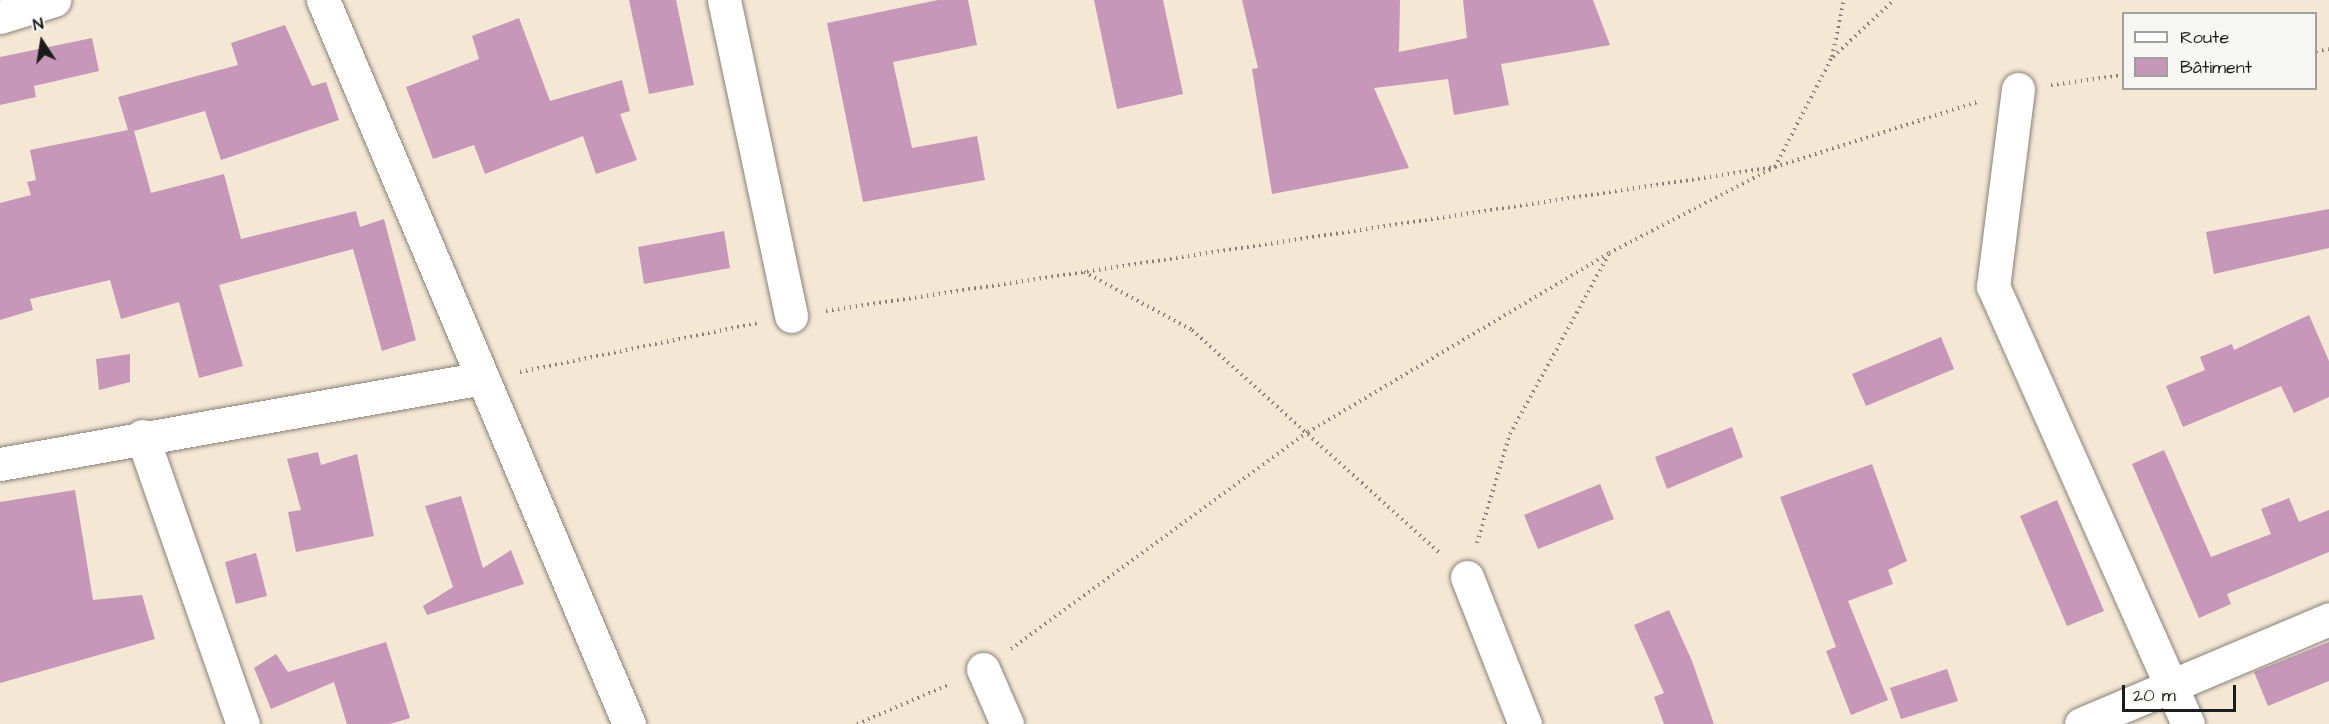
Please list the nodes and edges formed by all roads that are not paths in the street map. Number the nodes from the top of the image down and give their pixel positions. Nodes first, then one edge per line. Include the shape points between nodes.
1 (54, 0) edge
2 (324, 0) edge
3 (724, 0) edge
4 (0, 17) edge
5 (2018, 89) road end
6 (791, 316) road end
7 (482, 378) junction
8 (142, 436) junction
9 (0, 464) edge
10 (1467, 577) road end
11 (2329, 619) edge
12 (983, 669) road end
13 (2171, 687) junction
14 (243, 724) edge
15 (629, 724) edge
16 (1007, 724) edge
17 (1525, 724) edge
18 (2081, 724) edge
19 (2188, 724) edge

1 - 4 street
2 - 7 street
3 - 6 street
5 - 13 street via 1993,286
7 - 8 street
7 - 15 street
8 - 9 street
8 - 14 street
10 - 17 street
11 - 13 street
12 - 16 street
13 - 18 street
13 - 19 street

